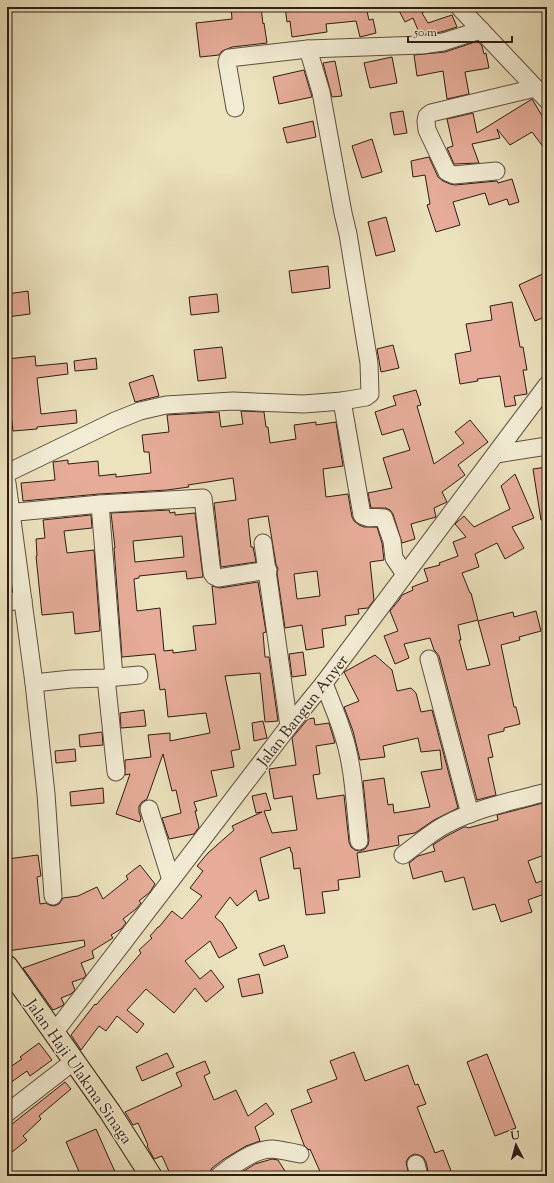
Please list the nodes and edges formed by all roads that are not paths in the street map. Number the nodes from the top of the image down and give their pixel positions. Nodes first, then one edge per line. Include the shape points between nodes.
1 (459, 7) edge
2 (481, 30) junction
3 (308, 49) junction
4 (535, 88) junction
5 (547, 100) edge
6 (235, 108) dead end
7 (496, 171) dead end
8 (547, 385) edge
9 (342, 401) junction
10 (547, 446) edge
11 (496, 454) junction
12 (7, 473) edge
13 (7, 483) edge
14 (100, 504) junction
15 (9, 513) edge
16 (263, 543) dead end
17 (268, 570) junction
18 (405, 574) junction
19 (15, 601) edge
20 (429, 659) dead end
21 (139, 675) dead end
22 (110, 678) junction
23 (34, 683) junction
24 (324, 683) junction
25 (289, 726) junction
26 (116, 772) dead end
27 (547, 792) edge
28 (149, 809) dead end
29 (470, 814) junction
30 (359, 841) dead end
31 (403, 855) dead end
32 (171, 880) junction
33 (53, 896) dead end
34 (7, 966) edge
35 (54, 1033) junction
36 (74, 1061) junction
37 (7, 1113) edge
38 (300, 1154) dead end
39 (151, 1176) edge
40 (219, 1176) edge

1 - 2 street
2 - 3 street via 443,42 422,45
2 - 4 street
3 - 6 street via 228,59
3 - 9 street via 321,92 369,363 370,394
4 - 5 street
4 - 7 street via 431,112 427,116 427,130 446,172 454,175
8 - 11 street, Jalan Bangun Anyer
9 - 12 street via 304,404 233,401 166,405 140,411 115,421
9 - 18 street via 362,515 366,518 384,518 392,541 394,558
10 - 11 street
11 - 18 street, Jalan Bangun Anyer
13 - 15 street
14 - 15 street
14 - 17 street via 202,498 214,576 218,578
14 - 22 street
15 - 19 street
16 - 17 street
17 - 25 street
18 - 24 street, Jalan Bangun Anyer
19 - 23 street
20 - 29 street
21 - 22 street
22 - 23 street
22 - 26 street
23 - 33 street via 46,794
24 - 25 street, Jalan Bangun Anyer
24 - 30 street via 344,735
25 - 32 street, Jalan Bangun Anyer
27 - 29 street
28 - 32 street
29 - 31 street via 445,826
32 - 35 street, Jalan Bangun Anyer
34 - 35 main road, Jalan Haji Ulakma Sinaga
35 - 36 main road, Jalan Haji Ulakma Sinaga
36 - 37 street
36 - 39 main road, Jalan Haji Ulakma Sinaga
38 - 40 street via 271,1149 250,1156

